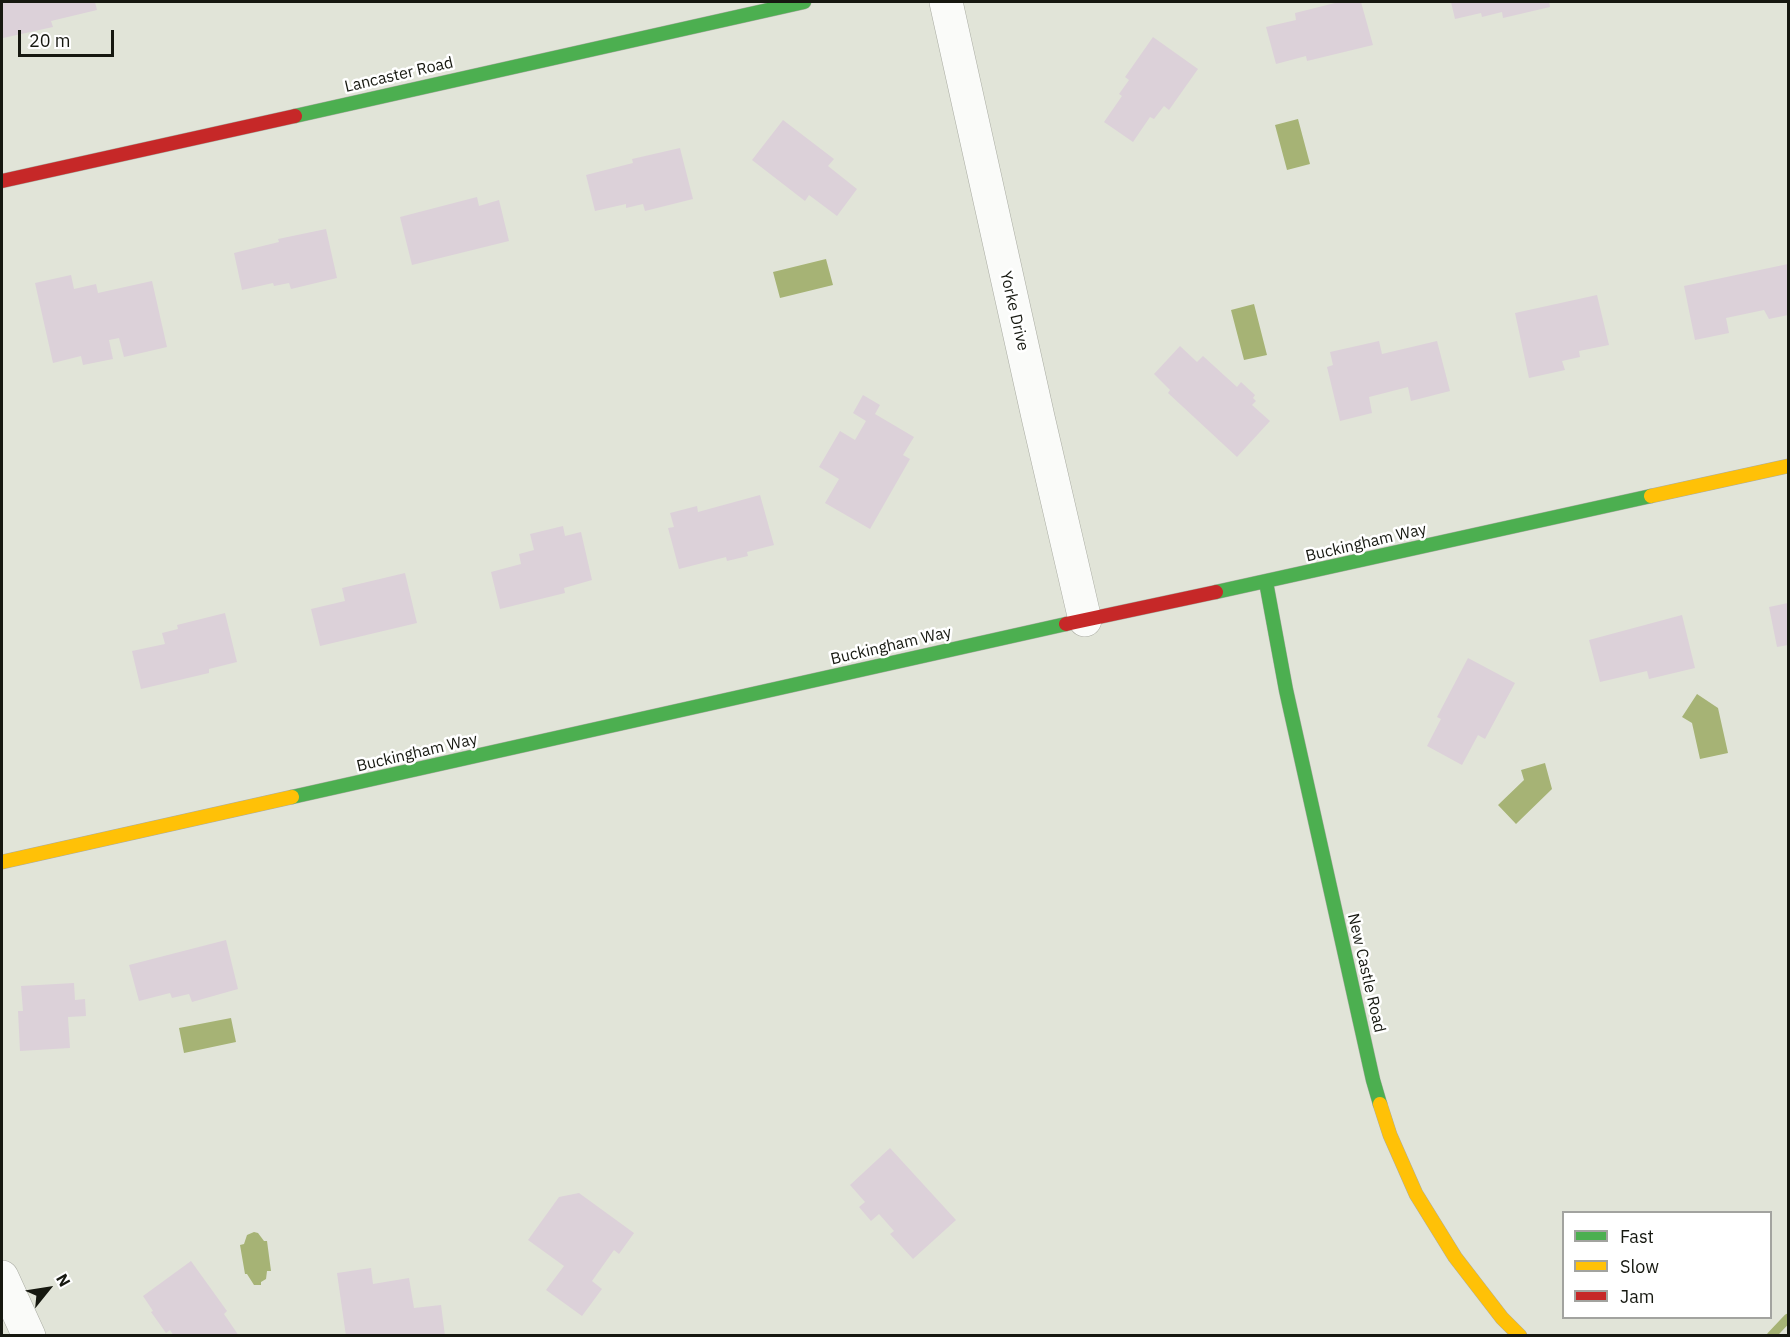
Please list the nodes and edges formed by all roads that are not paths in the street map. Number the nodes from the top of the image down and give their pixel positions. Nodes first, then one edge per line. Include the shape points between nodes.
1 (804, 2) edge
2 (946, 2) edge
3 (2, 181) edge
4 (1788, 466) edge
5 (1266, 582) junction
6 (1085, 620) junction
7 (2, 862) edge
8 (2, 1277) edge
9 (29, 1335) edge
10 (1520, 1335) edge

1 - 3 street, Lancaster Road
2 - 6 street, Yorke Drive
4 - 5 street, Buckingham Way
5 - 6 street, Buckingham Way
5 - 10 street, New Castle Road via 1286,690 1373,1080 1390,1135 1416,1194 1455,1257
6 - 7 street, Buckingham Way
8 - 9 street

